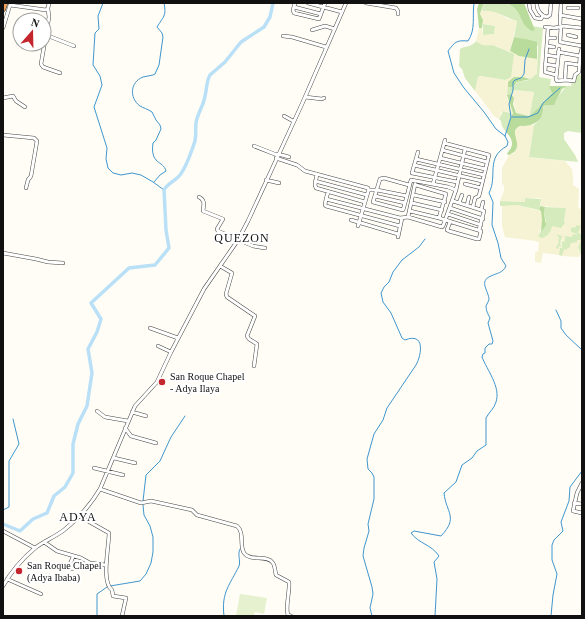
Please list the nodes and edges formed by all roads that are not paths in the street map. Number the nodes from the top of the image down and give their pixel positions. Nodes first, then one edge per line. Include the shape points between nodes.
1 (4, 3) edge
2 (50, 3) edge
3 (308, 3) edge
4 (346, 3) edge
5 (366, 3) edge
6 (529, 3) edge
7 (537, 3) edge
8 (551, 3) edge
9 (561, 3) edge
10 (570, 3) edge
11 (576, 3) edge
12 (295, 5) edge
13 (324, 5) edge
14 (3, 9) edge
15 (48, 10) joint
16 (342, 12) junction
17 (321, 14) junction
18 (398, 14) dead end
19 (544, 16) junction
20 (560, 16) junction
21 (582, 19) edge
22 (560, 26) junction
23 (3, 28) edge
24 (582, 28) edge
25 (335, 29) junction
26 (312, 30) dead end
27 (283, 36) dead end
28 (572, 36) dead end
29 (52, 37) edge
30 (548, 38) junction
31 (555, 38) dead end
32 (571, 44) junction
33 (74, 46) dead end
34 (547, 46) junction
35 (326, 47) junction
36 (554, 47) dead end
37 (559, 47) junction
38 (582, 47) edge
39 (43, 52) edge
40 (546, 55) junction
41 (580, 56) junction
42 (558, 57) junction
43 (545, 64) junction
44 (579, 65) junction
45 (557, 66) junction
46 (60, 73) dead end
47 (580, 74) edge
48 (556, 75) junction
49 (565, 80) junction
50 (305, 97) junction
51 (3, 98) edge
52 (324, 98) dead end
53 (25, 107) dead end
54 (284, 116) dead end
55 (293, 121) junction
56 (3, 135) edge
57 (254, 146) dead end
58 (465, 148) junction
59 (442, 150) junction
60 (418, 152) dead end
61 (277, 156) junction
62 (463, 156) junction
63 (289, 157) dead end
64 (440, 158) junction
65 (416, 159) junction
66 (487, 162) junction
67 (462, 163) junction
68 (414, 165) junction
69 (438, 165) junction
70 (460, 169) junction
71 (485, 169) junction
72 (436, 171) junction
73 (412, 173) junction
74 (317, 174) junction
75 (484, 175) junction
76 (459, 176) junction
77 (435, 177) junction
78 (266, 180) junction
79 (413, 180) junction
80 (315, 181) junction
81 (457, 182) junction
82 (482, 182) junction
83 (279, 183) dead end
84 (433, 184) junction
85 (465, 184) dead end
86 (409, 185) junction
87 (416, 185) junction
88 (26, 188) dead end
89 (481, 188) junction
90 (368, 190) junction
91 (377, 190) junction
92 (456, 190) junction
93 (328, 192) junction
94 (367, 195) junction
95 (414, 195) junction
96 (462, 195) dead end
97 (375, 196) junction
98 (407, 196) junction
99 (199, 197) dead end
100 (469, 197) dead end
101 (326, 199) junction
102 (452, 201) junction
103 (365, 202) junction
104 (445, 202) junction
105 (483, 202) dead end
106 (405, 203) junction
107 (412, 203) junction
108 (459, 203) junction
109 (466, 205) junction
110 (363, 208) junction
111 (450, 208) junction
112 (473, 208) junction
113 (442, 210) junction
114 (481, 210) junction
115 (410, 211) junction
116 (361, 214) junction
117 (448, 214) junction
118 (408, 217) junction
119 (402, 218) junction
120 (439, 218) junction
121 (483, 218) junction
122 (351, 220) dead end
123 (446, 220) junction
124 (450, 222) junction
125 (359, 224) junction
126 (481, 225) junction
127 (400, 226) junction
128 (479, 230) junction
129 (238, 240) junction
130 (265, 248) dead end
131 (3, 253) edge
132 (63, 264) dead end
133 (220, 266) junction
134 (150, 328) dead end
135 (178, 338) junction
136 (158, 346) dead end
137 (171, 352) junction
138 (254, 366) dead end
139 (97, 411) dead end
140 (132, 412) junction
141 (146, 416) dead end
142 (128, 421) junction
143 (126, 428) junction
144 (156, 443) dead end
145 (114, 458) junction
146 (135, 462) dead end
147 (94, 468) dead end
148 (108, 471) junction
149 (123, 475) dead end
150 (581, 486) edge
151 (100, 489) junction
152 (577, 493) junction
153 (582, 494) edge
154 (574, 503) junction
155 (582, 504) edge
156 (582, 513) edge
157 (79, 516) junction
158 (3, 531) edge
159 (44, 542) junction
160 (35, 548) junction
161 (73, 557) junction
162 (106, 565) junction
163 (72, 569) dead end
164 (7, 579) junction
165 (3, 586) edge
166 (40, 594) dead end
167 (122, 616) edge
168 (291, 616) edge

1 - 14 highway
2 - 15 street
3 - 13 street
4 - 16 street
5 - 18 street via 396,8
6 - 19 street via 534,18 541,19
7 - 19 street
8 - 19 street via 549,16
9 - 20 street
10 - 11 street via 569,8 577,8
12 - 17 street
12 - 17 street via 294,13 319,19
13 - 16 street
13 - 17 street
15 - 23 street via 10,5
16 - 25 street
20 - 21 street
20 - 22 street
22 - 24 street
22 - 30 street via 547,27
22 - 37 street
25 - 26 street via 325,26
25 - 35 street
27 - 35 street
28 - 32 street
29 - 33 street
30 - 31 street
30 - 34 street
32 - 37 street
32 - 38 street
34 - 36 street
34 - 40 street
35 - 50 street
37 - 41 street
37 - 42 street
38 - 41 street
39 - 46 street via 42,66
40 - 42 street
40 - 43 street
41 - 44 street
42 - 45 street
43 - 45 street
43 - 48 street via 545,73
44 - 47 street
44 - 49 street via 565,62
45 - 48 street
47 - 49 street via 575,74 574,81
48 - 49 street via 556,80
50 - 52 street
50 - 55 street
51 - 53 street via 13,96
54 - 55 street
55 - 61 street
56 - 88 street via 34,138 37,141 31,176
57 - 61 street
58 - 59 street via 444,142
58 - 62 street
58 - 66 street via 489,154
59 - 62 street
59 - 64 street
60 - 65 street
61 - 63 street
61 - 74 street via 305,171
61 - 78 street
62 - 66 street
62 - 67 street
64 - 67 street
64 - 69 street
65 - 68 street
65 - 69 street
66 - 71 street
67 - 70 street
67 - 71 street
68 - 72 street
68 - 73 street
69 - 70 street
69 - 72 street
70 - 75 street
70 - 76 street
71 - 75 street
72 - 76 street
72 - 77 street
73 - 77 street
73 - 79 street
74 - 80 street
74 - 90 street
75 - 82 street
76 - 81 street
76 - 82 street
77 - 81 street
77 - 84 street
78 - 83 street
78 - 129 street
79 - 84 street
79 - 86 street
79 - 87 street
80 - 93 street via 316,188
80 - 94 street
81 - 92 street
82 - 89 street
84 - 92 street
85 - 89 street
86 - 91 street via 382,178
86 - 98 street
87 - 95 street
87 - 104 street via 446,194
89 - 112 street
90 - 91 street
90 - 94 street
91 - 97 street
91 - 98 street
92 - 102 street
93 - 101 street
93 - 103 street
94 - 103 street
95 - 104 street
95 - 107 street
96 - 108 street
97 - 106 street
97 - 106 street via 374,203 401,210
98 - 106 street
99 - 129 street via 204,202 203,211 223,219 217,230
100 - 109 street
101 - 110 street
101 - 116 street via 326,206
102 - 108 street
102 - 111 street
103 - 110 street
104 - 113 street
105 - 114 street
107 - 113 street
107 - 115 street
108 - 109 street
109 - 112 street
110 - 116 street
110 - 119 street
111 - 117 street
111 - 121 street
112 - 114 street
113 - 120 street
114 - 121 street via 484,212
115 - 118 street
115 - 120 street
116 - 125 street
116 - 127 street
117 - 123 street
117 - 126 street
118 - 119 street
118 - 123 street via 442,226
119 - 127 street
120 - 123 street
121 - 126 street
122 - 125 street
123 - 124 street
124 - 128 street
124 - 128 street via 447,230 478,239 482,232
125 - 127 street via 398,235
126 - 128 street
129 - 130 street
129 - 133 street
131 - 132 street
133 - 135 street via 204,289
133 - 138 street via 232,273 226,294 228,297 255,316 247,336 257,344
134 - 135 street
135 - 137 street
136 - 137 street
137 - 140 street via 157,382
139 - 142 street via 105,417
140 - 141 street
140 - 142 street
142 - 143 street
143 - 144 street via 131,436
143 - 145 street
145 - 146 street
145 - 148 street
147 - 148 street
148 - 149 street
148 - 151 street
150 - 152 street
151 - 157 street
151 - 168 street via 141,503 151,501 192,510 197,515 236,526 240,530 245,554 270,560 273,562 276,575 289,582 286,613
152 - 153 street
152 - 154 street
154 - 155 street
154 - 156 street via 573,511
157 - 159 street via 63,531
157 - 162 street via 109,534
158 - 160 street
159 - 160 street
159 - 161 street via 57,551
160 - 164 street
161 - 162 street via 92,564
161 - 163 street via 70,564
162 - 167 street via 109,588 114,596 126,598
164 - 165 street
164 - 166 street

